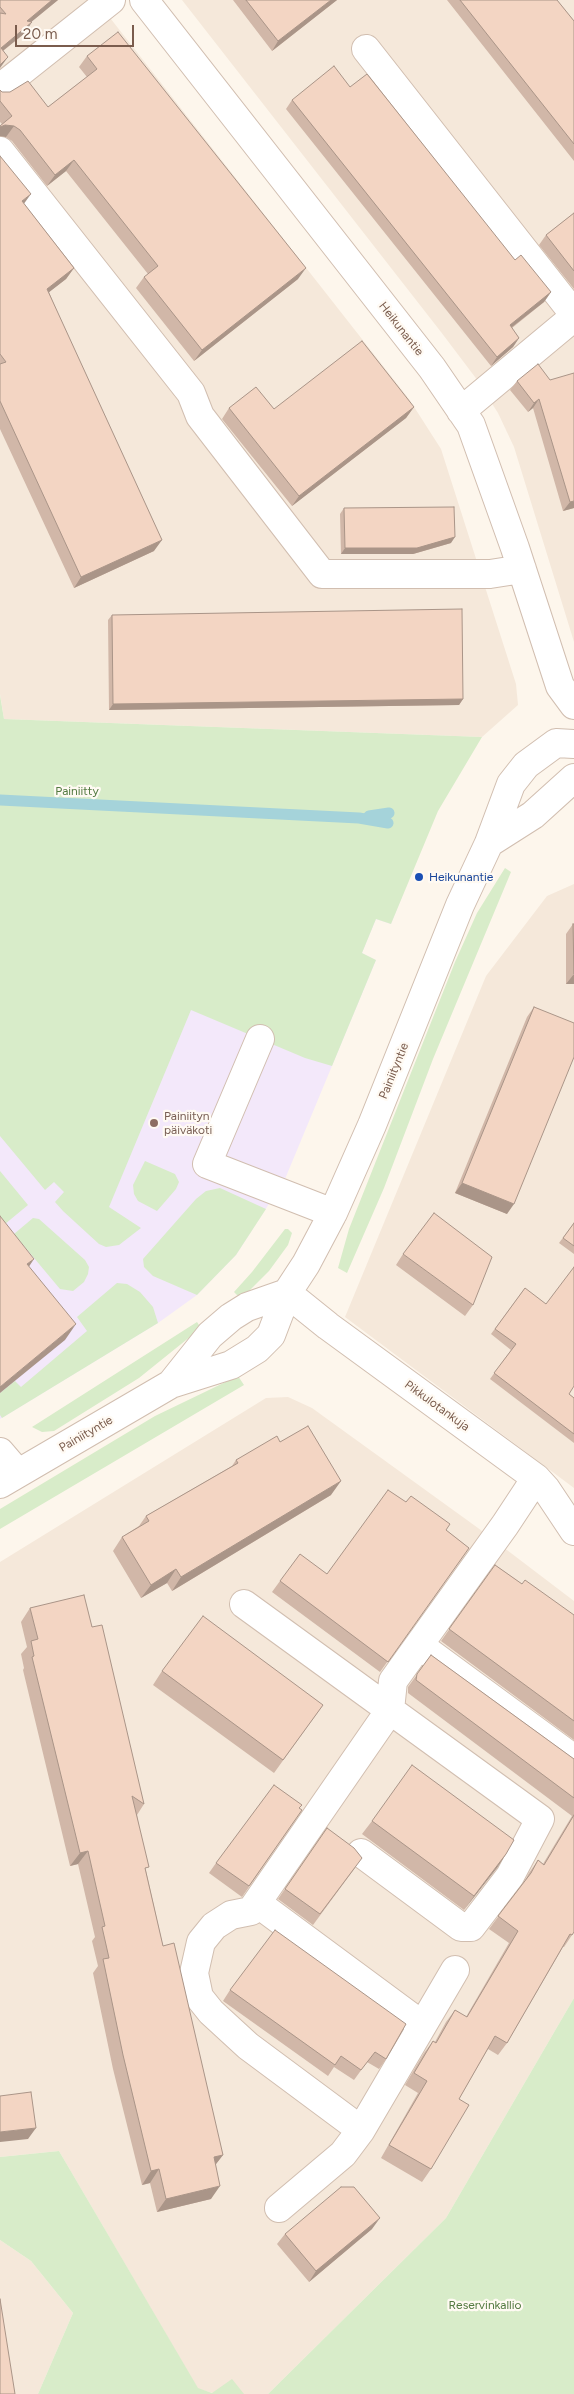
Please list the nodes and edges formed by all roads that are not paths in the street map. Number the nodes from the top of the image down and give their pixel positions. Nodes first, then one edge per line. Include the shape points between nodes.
1 (111, 0) edge
2 (144, 0) edge
3 (366, 50) dead end
4 (0, 88) edge
5 (0, 151) edge
6 (574, 315) edge
7 (461, 411) junction
8 (522, 569) junction
9 (574, 705) edge
10 (574, 744) edge
11 (574, 778) edge
12 (489, 843) junction
13 (260, 1039) dead end
14 (334, 1214) junction
15 (287, 1293) junction
16 (171, 1384) junction
17 (0, 1452) edge
18 (536, 1478) junction
19 (9, 1479) edge
20 (574, 1531) edge
21 (244, 1604) dead end
22 (419, 1645) junction
23 (390, 1710) junction
24 (574, 1759) edge
25 (361, 1853) edge
26 (257, 1903) junction
27 (454, 1970) dead end
28 (422, 2025) junction
29 (361, 2130) junction
30 (279, 2208) dead end

1 - 4 street
2 - 7 street, Heikunantie via 432,368
3 - 6 street
5 - 8 street via 191,393 200,416 322,574 490,574
6 - 7 street
7 - 8 street, Heikunantie via 471,425
8 - 9 street, Heikunantie via 560,686
10 - 12 street, Painiityntie via 556,743 526,766 511,784
11 - 12 street via 533,815
12 - 14 street, Painiityntie
13 - 14 street via 207,1164
14 - 15 street, Painiityntie
15 - 16 street, Painiityntie via 247,1307 231,1317 210,1336
15 - 16 street, Painiityntie via 271,1335 257,1349 231,1365
15 - 18 street, Pikkulotankuja
16 - 19 street, Painiityntie
17 - 19 street
18 - 20 street, Pikkulotankuja
18 - 22 street
21 - 23 street
22 - 23 street via 394,1681
22 - 24 street
23 - 25 street via 540,1819 510,1876 471,1927 461,1927
23 - 26 street
26 - 28 street
26 - 29 street via 251,1911 231,1915 214,1926 201,1942 194,1973 199,1997 248,2046
27 - 28 street
28 - 29 street
29 - 30 street via 343,2154

